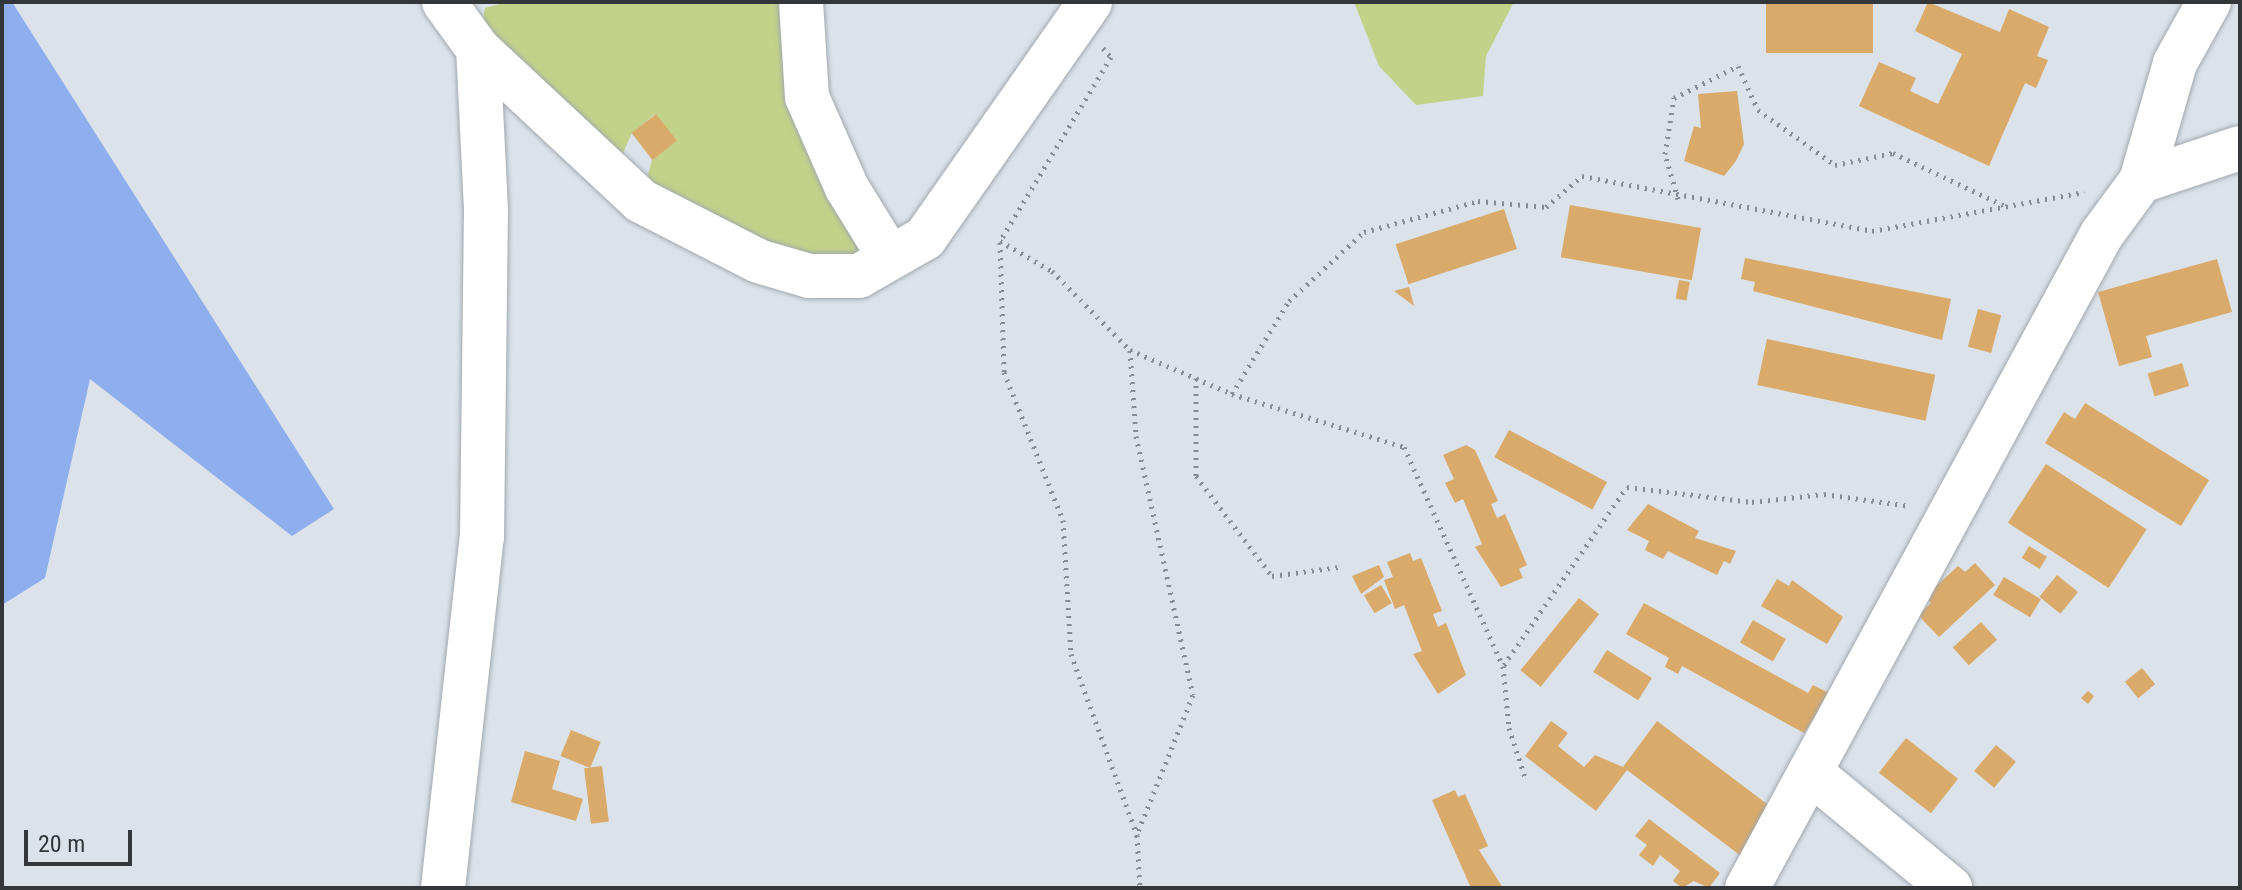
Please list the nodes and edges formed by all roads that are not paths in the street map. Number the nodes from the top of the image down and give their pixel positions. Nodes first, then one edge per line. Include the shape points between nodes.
1 (444, 2) edge
2 (801, 2) edge
3 (1090, 2) edge
4 (2209, 2) edge
5 (478, 49) junction
6 (2240, 148) edge
7 (2141, 181) junction
8 (890, 258) junction
9 (1810, 772) junction
10 (443, 888) edge
11 (1747, 888) edge
12 (1950, 888) edge

1 - 5 street
2 - 8 street via 807,97 847,188
3 - 8 street via 925,238
4 - 7 street via 2175,63
5 - 8 street via 641,201 758,261 809,276 859,276
5 - 10 street via 486,210 482,537
6 - 7 street
7 - 9 street via 2102,234
9 - 11 street
9 - 12 street

